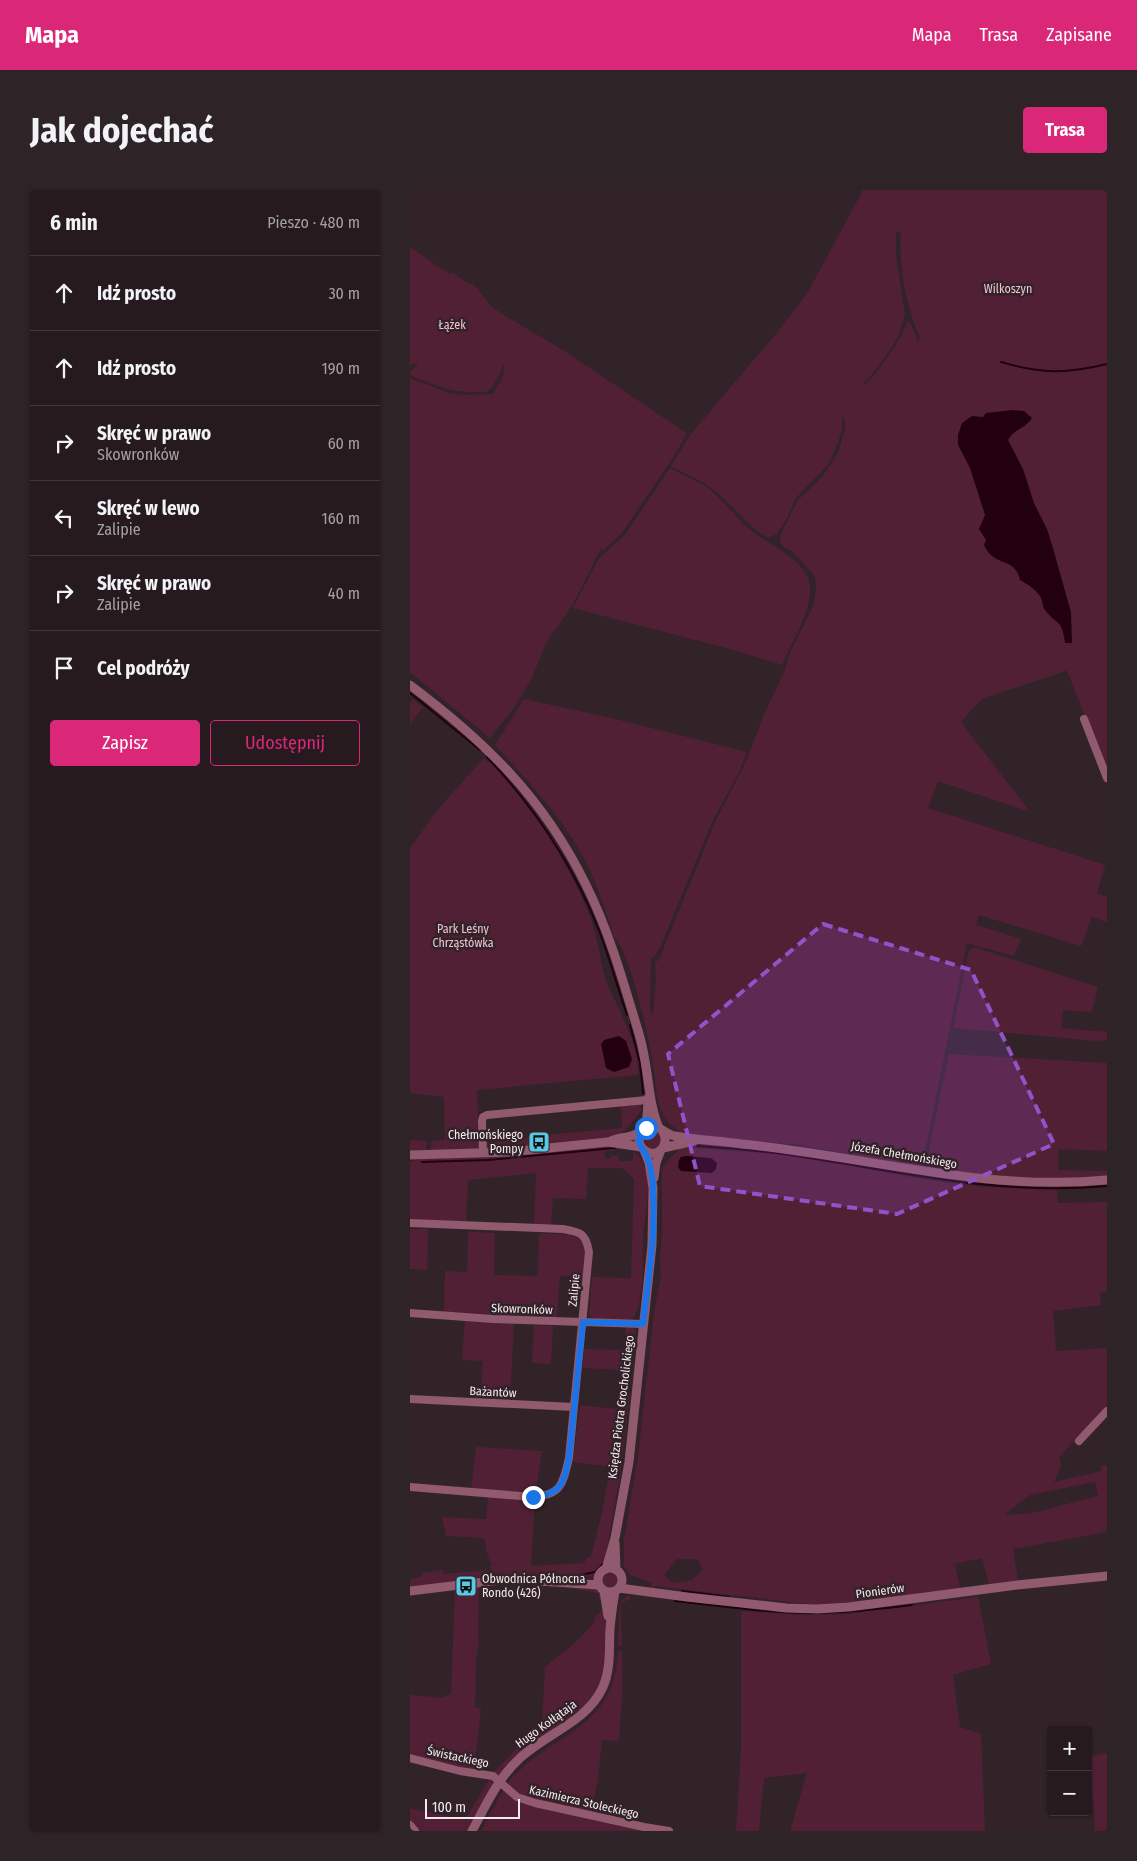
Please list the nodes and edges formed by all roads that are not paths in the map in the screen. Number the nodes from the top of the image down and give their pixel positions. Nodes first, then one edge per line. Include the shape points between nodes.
1 (410, 685) edge
2 (1084, 719) dead end
3 (1107, 778) edge
4 (648, 1095) junction
5 (661, 1129) junction
6 (642, 1130) junction
7 (696, 1140) junction
8 (608, 1142) junction
9 (643, 1149) junction
10 (662, 1149) junction
11 (483, 1153) junction
12 (410, 1155) edge
13 (1107, 1180) edge
14 (653, 1188) junction
15 (410, 1223) edge
16 (410, 1313) edge
17 (583, 1322) junction
18 (643, 1324) junction
19 (410, 1399) edge
20 (574, 1407) junction
21 (1107, 1411) edge
22 (1079, 1441) dead end
23 (410, 1487) edge
24 (615, 1538) junction
25 (606, 1569) junction
26 (619, 1574) junction
27 (1107, 1576) edge
28 (601, 1584) junction
29 (617, 1589) junction
30 (410, 1591) edge
31 (655, 1592) junction
32 (610, 1629) junction
33 (410, 1758) edge
34 (499, 1781) junction
35 (410, 1825) edge
36 (415, 1831) edge
37 (472, 1831) edge
38 (669, 1831) edge

1 - 4 street via 498,759 527,792 565,845 587,886 608,937 640,1039
2 - 3 street
4 - 5 street
4 - 6 street via 646,1122
4 - 11 street via 487,1115 482,1121
5 - 6 street via 650,1126
5 - 7 street, Józefa Chełmońskiego via 670,1135
5 - 10 street via 666,1139
6 - 8 street
6 - 9 street via 639,1138
7 - 10 street, Józefa Chełmońskiego
7 - 13 street, Józefa Chełmońskiego via 789,1149 975,1179 1053,1183
8 - 9 street
8 - 11 street
9 - 10 street via 652,1153
9 - 14 street, Księdza Piotra Grocholickiego
10 - 14 street, Księdza Piotra Grocholickiego via 656,1163
11 - 12 street
14 - 18 street, Księdza Piotra Grocholickiego via 654,1229
15 - 17 street, Zalipie via 579,1232 588,1240 589,1252
16 - 17 street, Skowronków
17 - 18 street, Skowronków
17 - 20 street, Zalipie
18 - 24 street, Księdza Piotra Grocholickiego via 628,1462
19 - 20 street, Bażantów
20 - 23 street, Zalipie via 569,1458 559,1488 552,1494 533,1497
21 - 22 street
24 - 25 street, Księdza Piotra Grocholickiego
24 - 26 street, Księdza Piotra Grocholickiego
25 - 26 street
25 - 28 street
26 - 29 street, Księdza Piotra Grocholickiego
26 - 31 street
27 - 31 street, Pionierów via 849,1608 817,1609
28 - 29 street
28 - 30 street via 521,1579
28 - 32 street, Hugo Kołłątaja
29 - 31 street
29 - 32 street, Hugo Kołłątaja
32 - 34 street, Hugo Kołłątaja via 608,1669 596,1699 580,1716 523,1755
33 - 34 street, Świstackiego via 493,1776
34 - 37 street, Hugo Kołłątaja
34 - 38 street, Kazimierza Stoleckiego via 517,1796 535,1804
35 - 36 street

